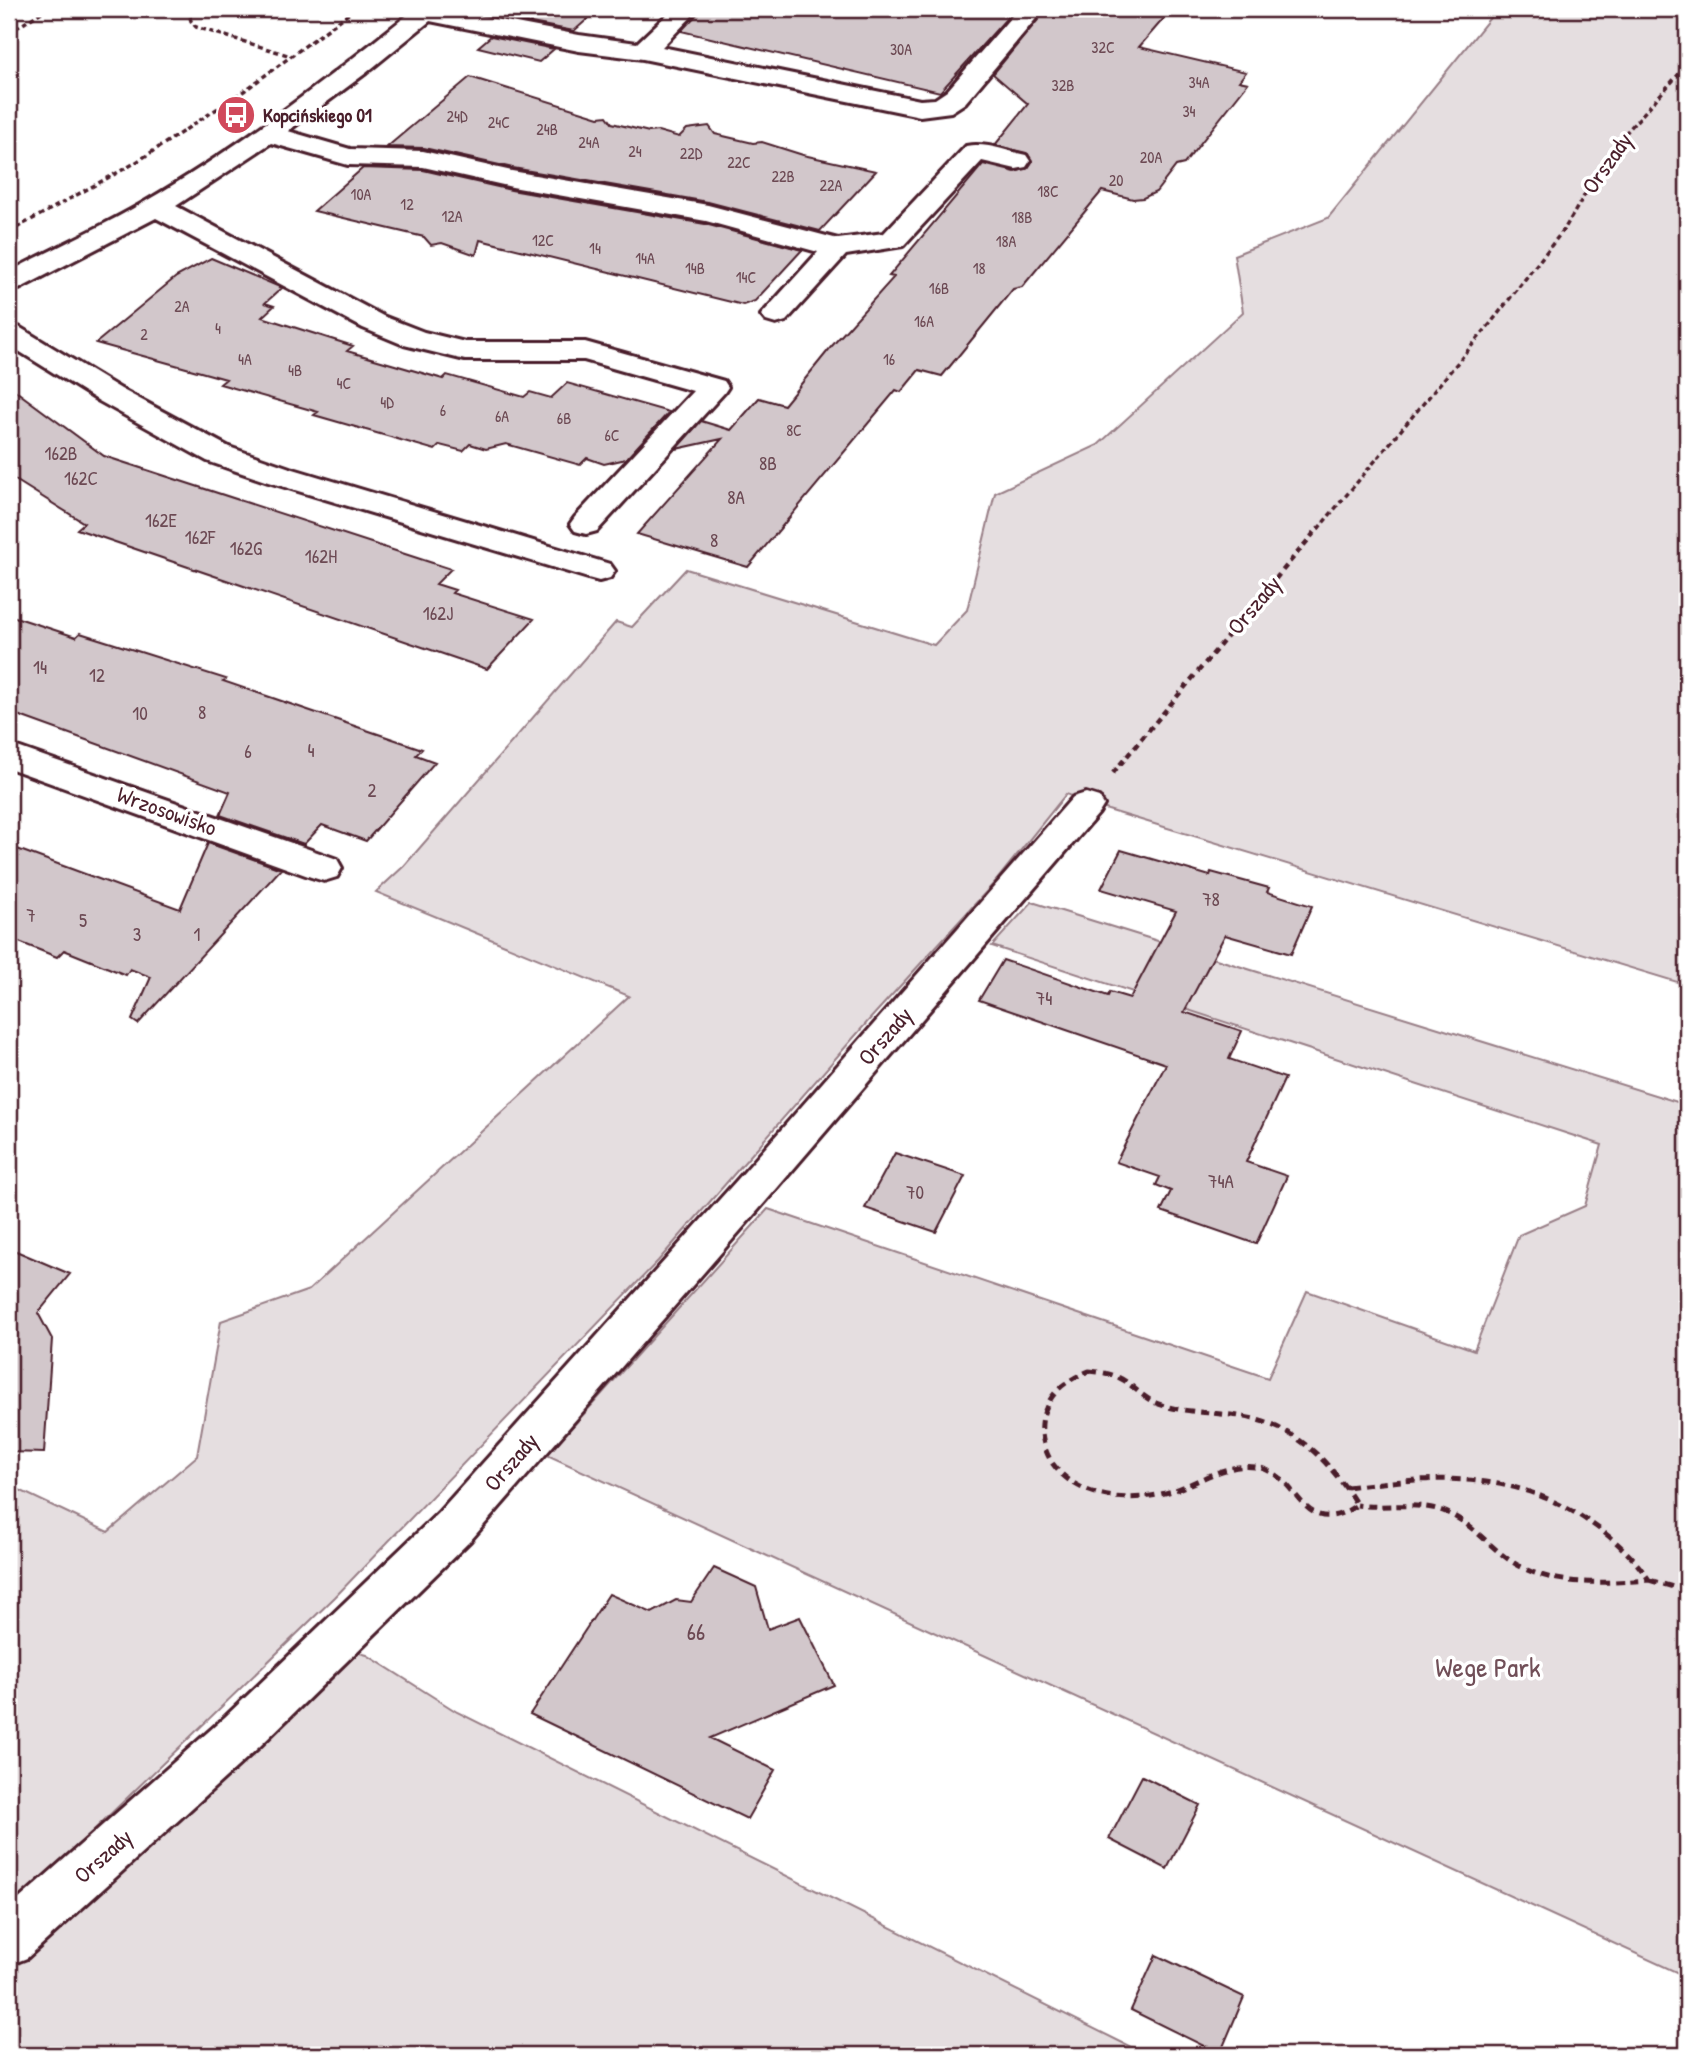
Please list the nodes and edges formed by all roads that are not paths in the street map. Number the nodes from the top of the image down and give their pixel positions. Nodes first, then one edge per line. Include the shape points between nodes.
1 (687, 9) edge
2 (1031, 9) edge
3 (428, 11) edge
4 (643, 51) junction
5 (267, 133) junction
6 (1016, 161) dead end
7 (156, 207) junction
8 (837, 248) junction
9 (9, 283) edge
10 (776, 315) dead end
11 (9, 333) edge
12 (586, 524) dead end
13 (599, 571) dead end
14 (9, 755) edge
15 (1086, 805) road end
16 (324, 868) dead end
17 (9, 1941) edge

1 - 4 street
2 - 4 street via 956,97 942,106 896,105
3 - 4 street via 579,43
3 - 5 street
5 - 7 street
5 - 8 street via 348,157 423,159 708,213
6 - 8 street via 976,152 894,240
7 - 9 street
7 - 12 street via 373,322 414,339 465,351 585,351 713,387
8 - 10 street
11 - 13 street via 218,454
14 - 16 street, Wrzosowisko
15 - 17 street, Orszady via 454,1527 242,1732

